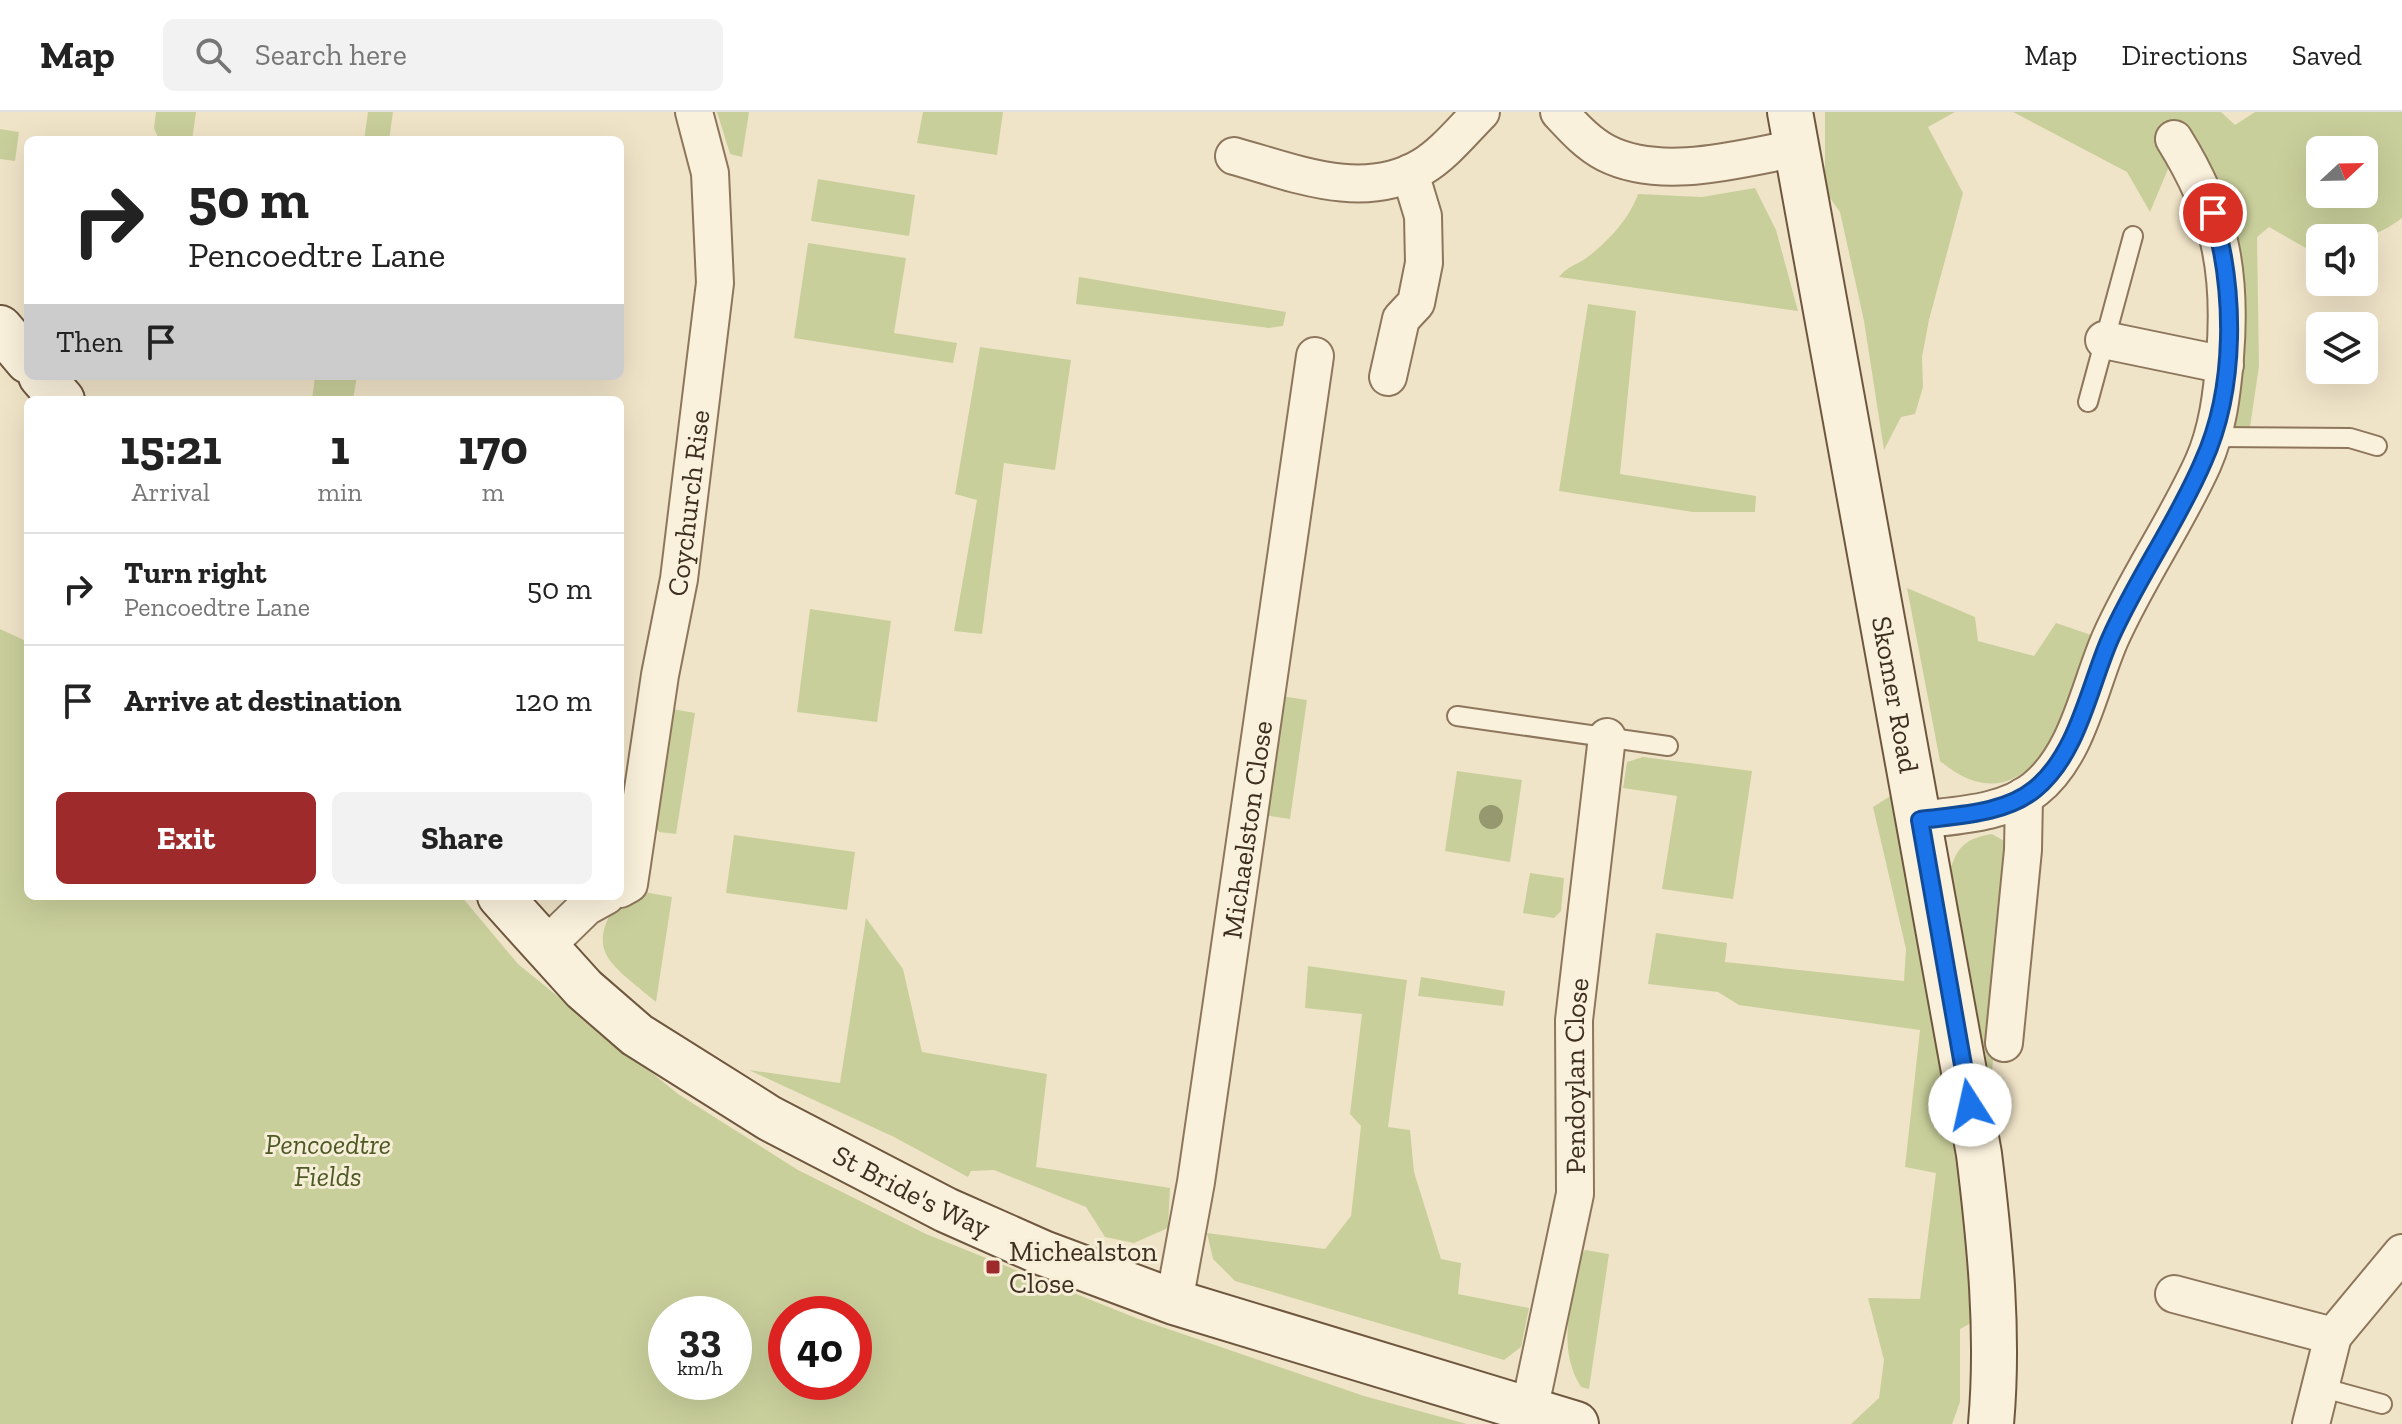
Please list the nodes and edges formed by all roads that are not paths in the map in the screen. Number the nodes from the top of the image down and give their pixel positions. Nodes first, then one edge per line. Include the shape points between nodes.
1 (694, 112) edge
2 (1481, 112) edge
3 (1559, 112) edge
4 (1793, 130) edge
5 (2174, 139) dead end
6 (1234, 156) dead end
7 (1410, 173) junction
8 (2133, 236) dead end
9 (0, 328) edge
10 (2104, 340) junction
11 (24, 356) edge
12 (1315, 356) dead end
13 (2225, 365) junction
14 (1388, 377) dead end
15 (44, 380) edge
16 (58, 396) edge
17 (2088, 402) dead end
18 (2214, 437) junction
19 (2377, 446) dead end
20 (1457, 716) dead end
21 (1607, 737) junction
22 (1668, 746) dead end
23 (2024, 796) junction
24 (1920, 820) junction
25 (624, 887) edge
26 (504, 900) edge
27 (599, 900) edge
28 (545, 947) junction
29 (2004, 1043) dead end
30 (2402, 1253) edge
31 (2174, 1294) dead end
32 (1174, 1302) junction
33 (2333, 1336) junction
34 (2320, 1387) junction
35 (2382, 1404) dead end
36 (1529, 1411) junction
37 (1576, 1424) edge
38 (1991, 1424) edge
39 (2311, 1424) edge

1 - 25 street, Coychurch Rise via 710,173 715,283 679,579 629,884
2 - 7 street via 1436,156
3 - 4 street via 1604,152 1637,162 1697,164
4 - 24 street, Skomer Road
5 - 13 street via 2213,213 2224,253
6 - 7 street via 1349,185 1372,186
7 - 14 street via 1423,216 1424,263 1416,303 1401,319
8 - 10 lane
9 - 11 street
10 - 13 street
10 - 17 lane
12 - 32 street, Michaelston Close via 1198,1169
13 - 18 street
15 - 16 street
18 - 19 lane via 2350,438
18 - 23 street via 2110,639 2063,755 2049,776
20 - 21 lane
21 - 22 lane
21 - 36 street, Pendoylan Close via 1574,1020 1575,1194
23 - 24 street via 1980,811
23 - 29 street
24 - 38 street, Skomer Road via 1979,1154 1995,1380
26 - 28 street, St Bride's Way
27 - 28 street
28 - 32 street, St Bride's Way via 637,1035 769,1118 979,1226
30 - 33 street
31 - 33 street
32 - 36 street, St Bride's Way
33 - 34 street
34 - 35 lane
34 - 39 street
36 - 37 street, St Bride's Way

